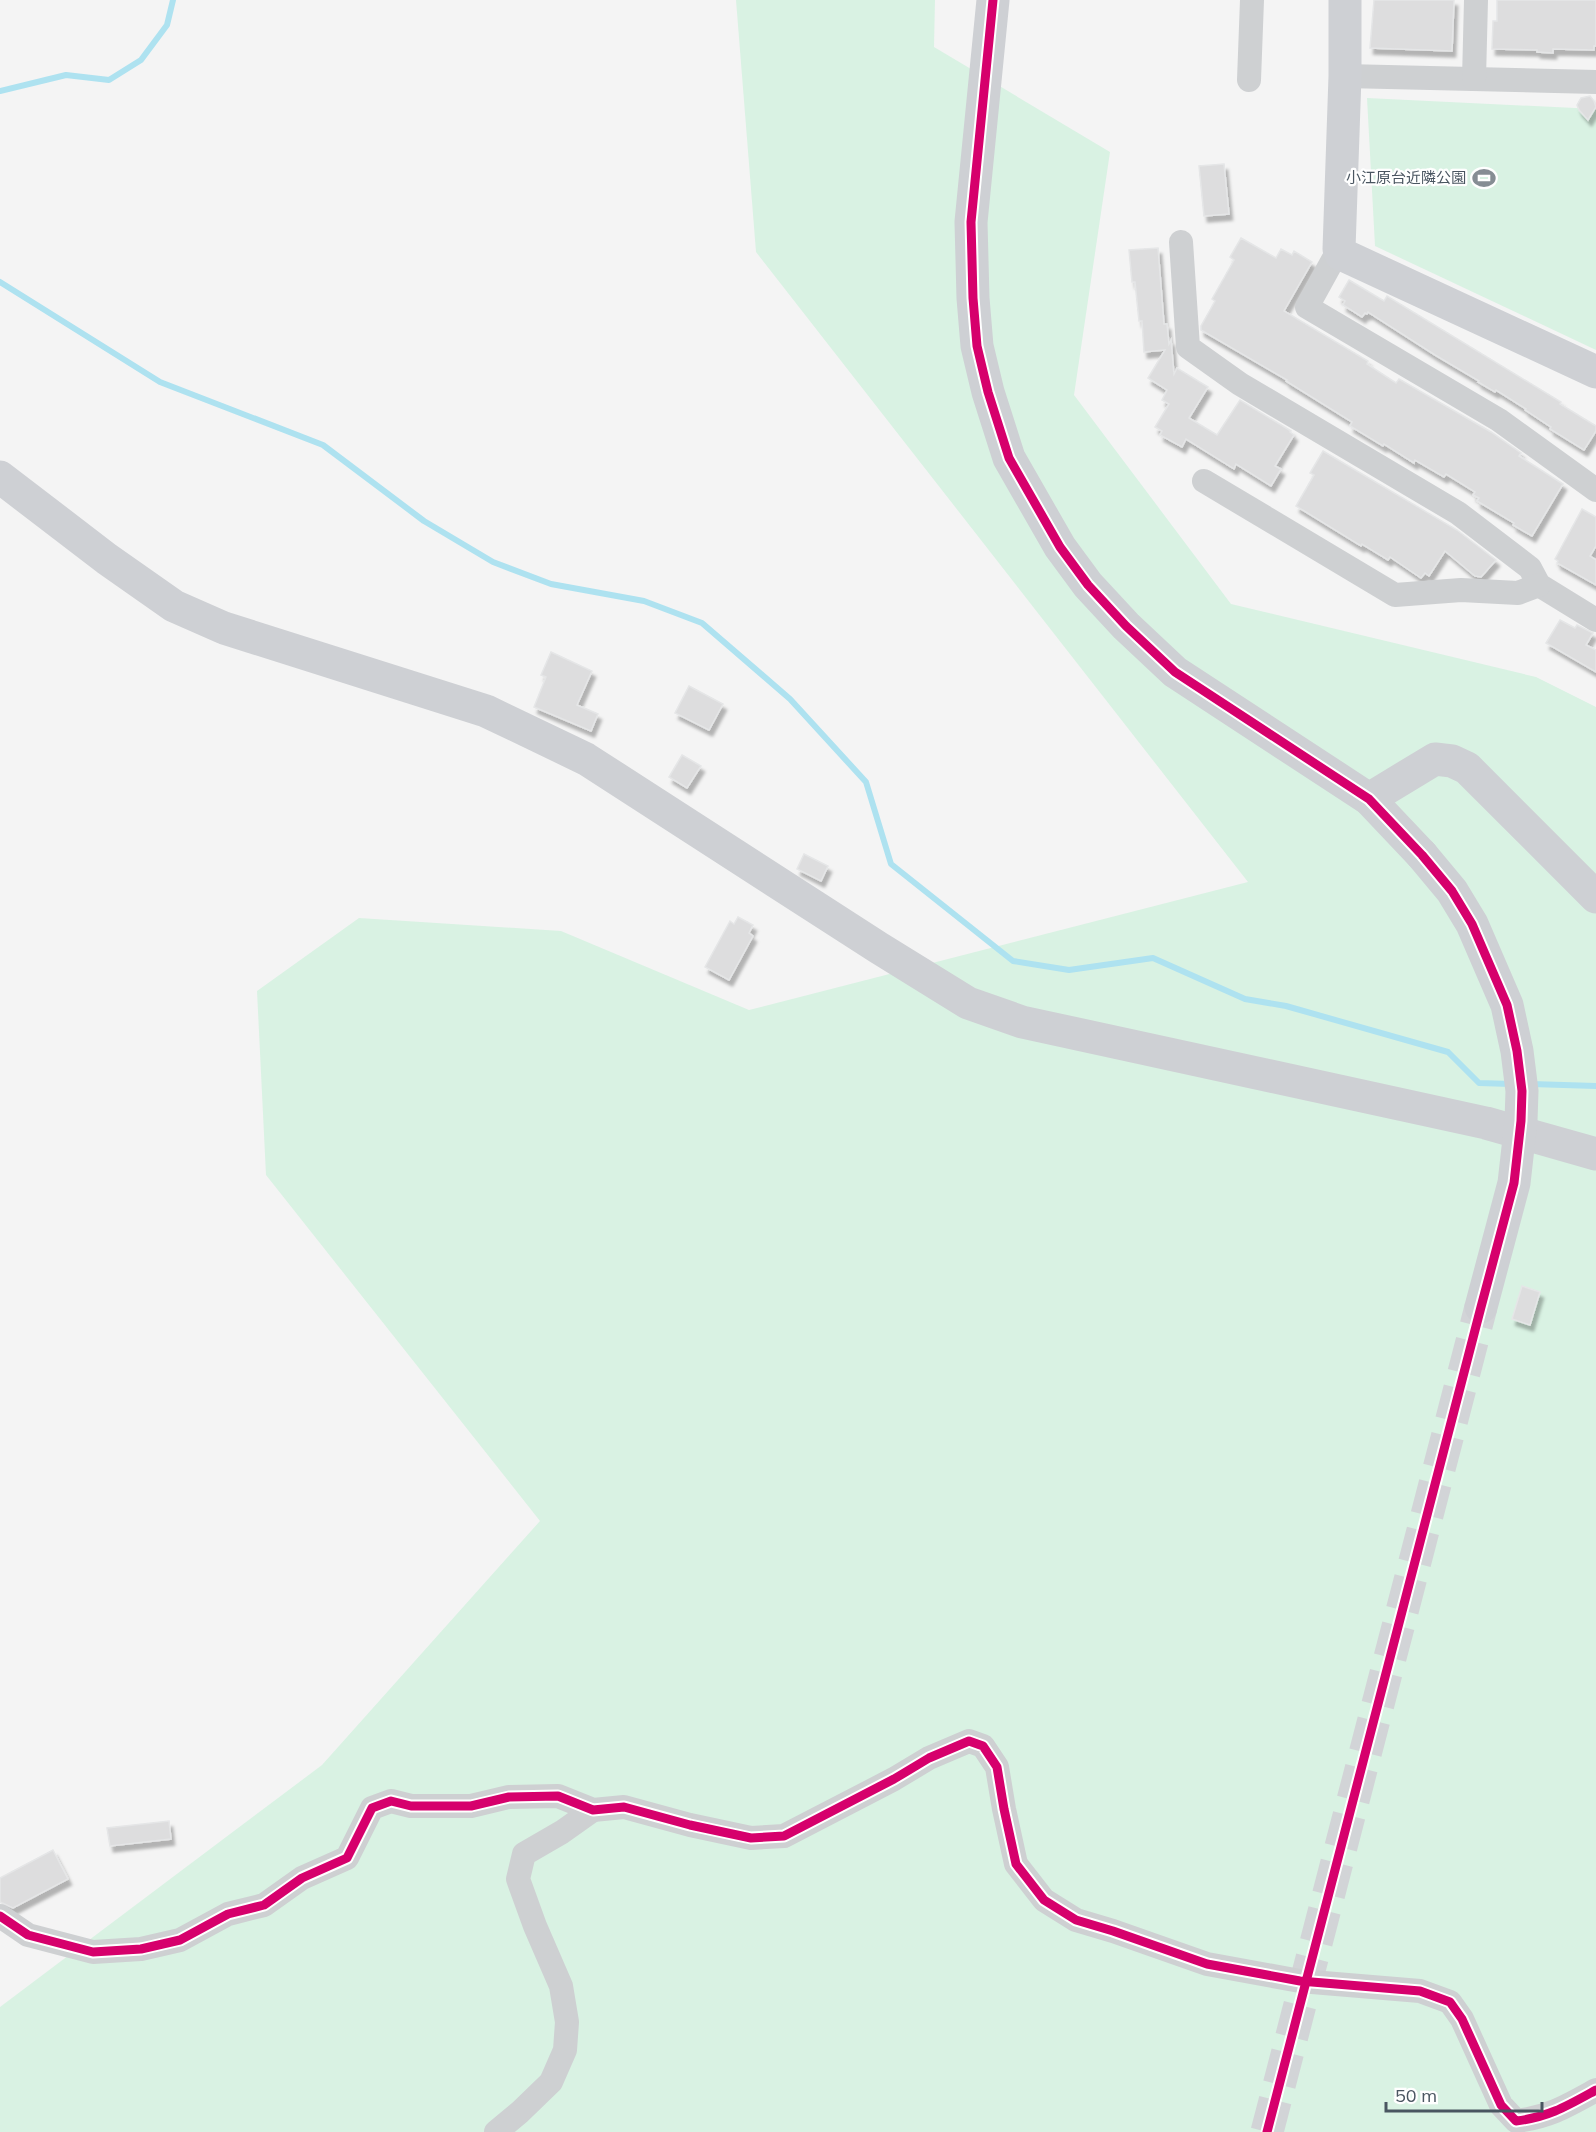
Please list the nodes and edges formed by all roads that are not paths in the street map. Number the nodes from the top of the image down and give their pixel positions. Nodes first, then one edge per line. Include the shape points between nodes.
1 (993, 0) edge
2 (1252, 0) edge
3 (1345, 0) edge
4 (1476, 0) edge
5 (1345, 76) junction
6 (1474, 79) junction
7 (1249, 80) dead end
8 (1596, 82) edge
9 (1181, 242) dead end
10 (1339, 249) junction
11 (1596, 372) edge
12 (0, 477) edge
13 (1204, 481) dead end
14 (1596, 490) edge
15 (1539, 585) junction
16 (1596, 620) edge
17 (1370, 799) junction
18 (1596, 897) edge
19 (1596, 1154) edge
20 (1480, 1306) tunnel mouth
21 (593, 1810) junction
22 (0, 1916) edge
23 (1596, 2090) edge
24 (496, 2132) edge

1 - 17 street via 971,222 973,298 980,358 1009,458 1060,547 1126,626 1176,672
2 - 7 street
3 - 5 street
4 - 6 street
5 - 6 street
5 - 10 street
6 - 8 street
9 - 15 street via 1188,347 1240,384 1458,513 1530,568
10 - 11 street via 1355,261
10 - 14 street via 1306,307 1500,420
12 - 19 street via 174,606 224,628 486,711 586,759 968,1003 1023,1022 1486,1123
13 - 15 street via 1395,595 1461,590 1518,593
15 - 16 street
17 - 18 street via 1435,759 1452,761 1467,768
17 - 20 street, bridge via 1452,891 1481,943 1507,1005 1522,1091 1521,1121 1514,1183
21 - 22 street via 558,1796 509,1797 471,1806 411,1806 391,1801 372,1808 347,1858 302,1878 264,1905 228,1914 180,1940 141,1949 93,1952 28,1935
21 - 23 street via 624,1807 751,1838 784,1836 929,1758 969,1741 983,1746 997,1767 1017,1864 1044,1900 1076,1920 1207,1964 1300,1981 1420,1991 1450,2002 1462,2019 1502,2105 1516,2121 1563,2109
21 - 24 street via 524,1854 518,1879 561,1986 567,2022 565,2050 551,2082

